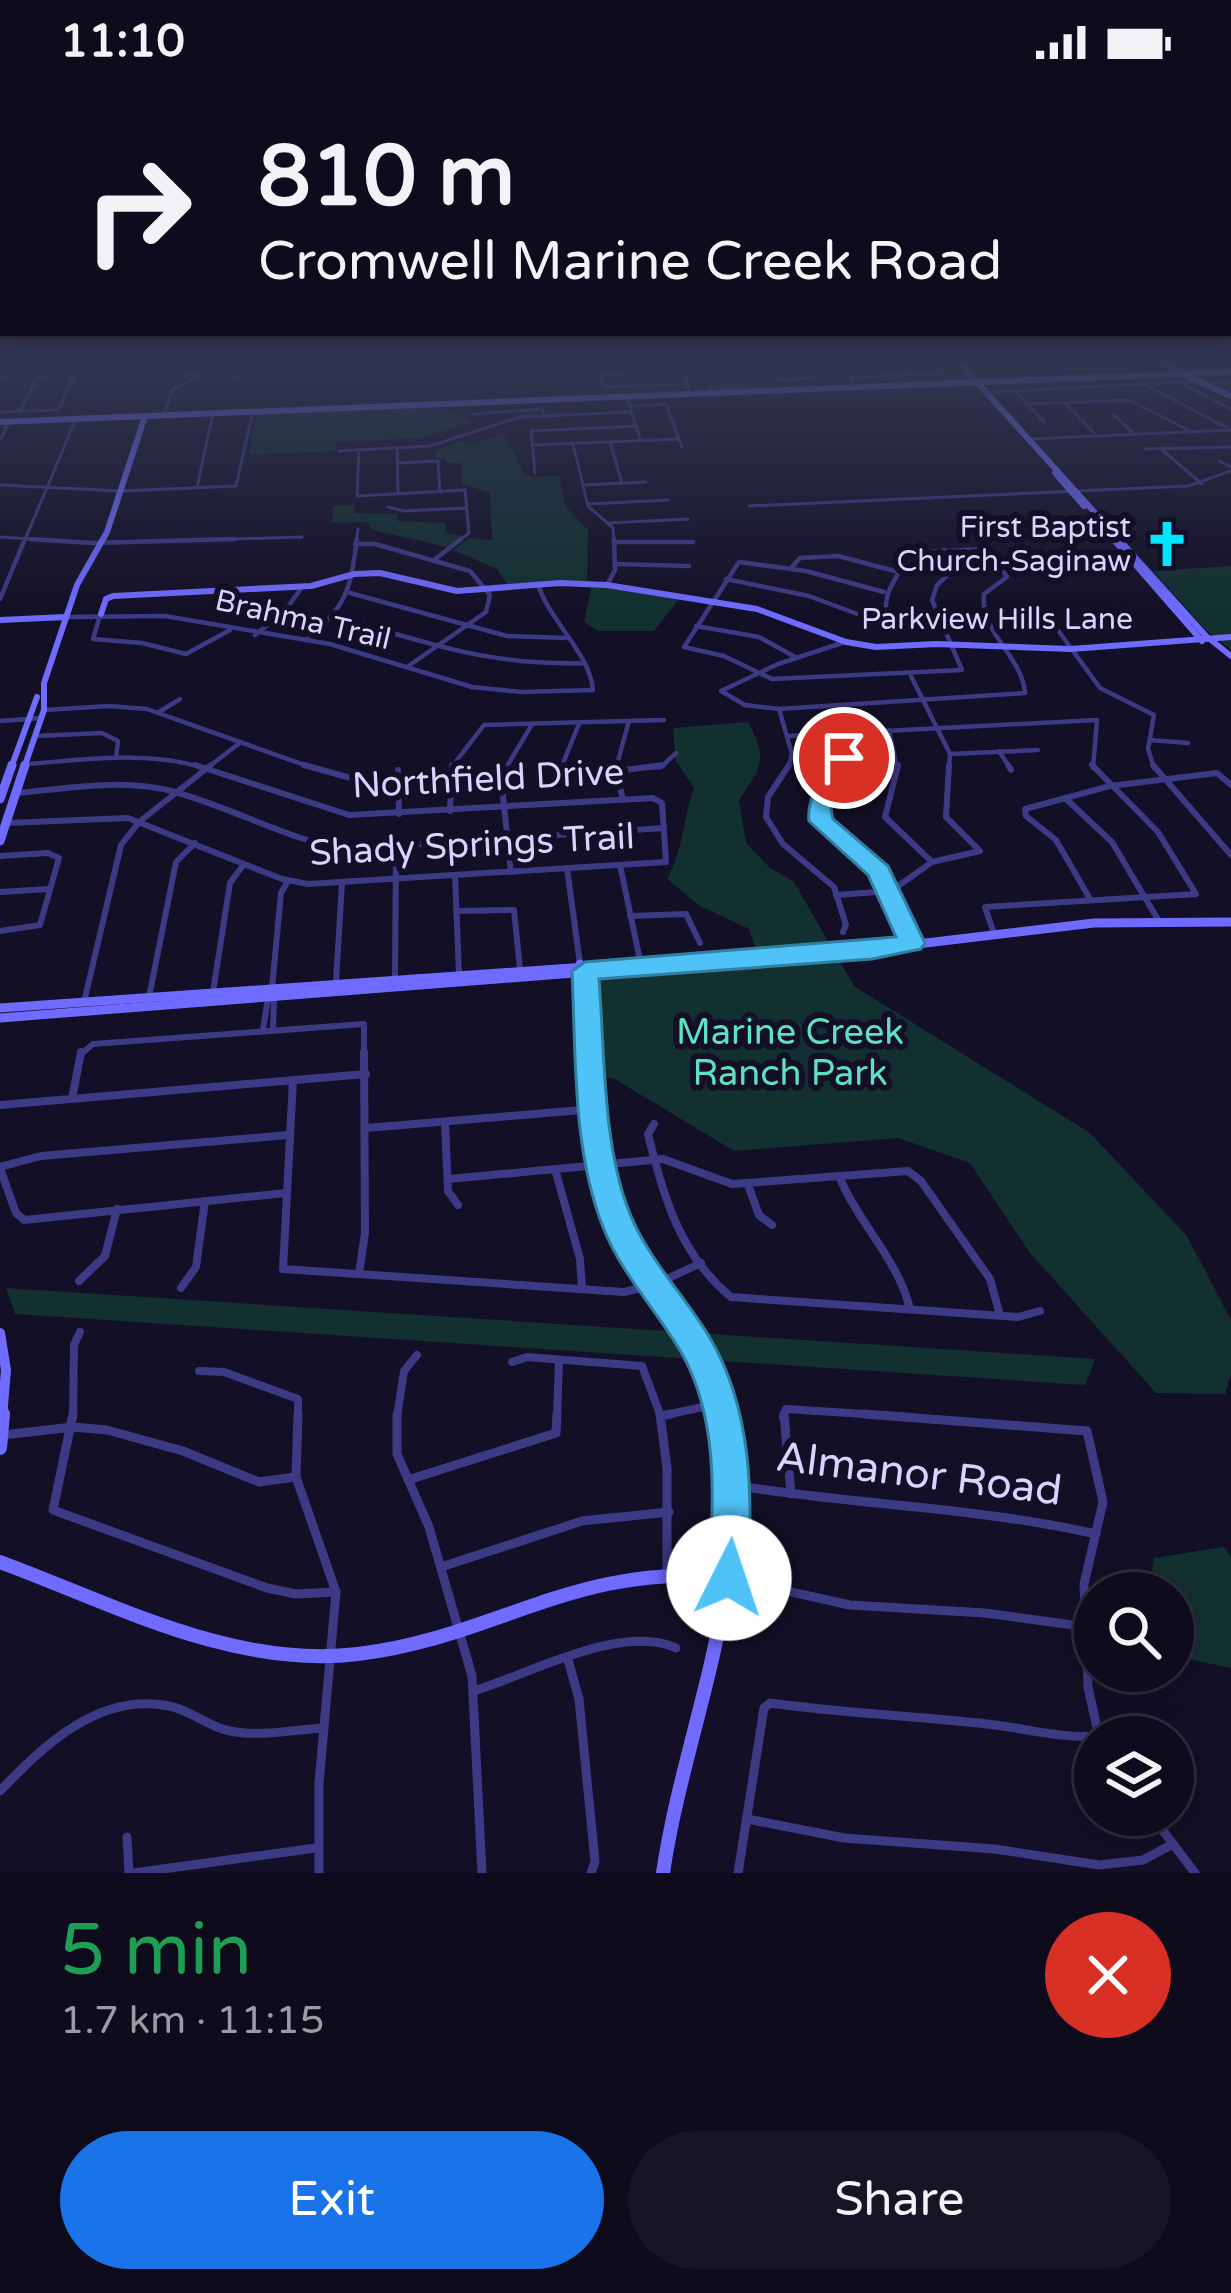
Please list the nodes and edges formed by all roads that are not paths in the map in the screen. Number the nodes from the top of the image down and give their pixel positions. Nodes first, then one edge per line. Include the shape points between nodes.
1 (66, 444) edge
2 (136, 444) edge
3 (206, 444) edge
4 (246, 444) edge
5 (434, 444) edge
6 (563, 444) edge
7 (573, 444) edge
8 (611, 444) edge
9 (1034, 444) edge
10 (533, 446) joint
11 (1231, 447) edge
12 (398, 448) junction
13 (1145, 448) dead end
14 (1160, 448) junction
15 (359, 450) junction
16 (339, 451) dead end
17 (1219, 461) dead end
18 (398, 463) junction
19 (1231, 469) edge
20 (535, 473) dead end
21 (646, 482) dead end
22 (622, 483) junction
23 (1202, 484) junction
24 (0, 485) edge
25 (583, 485) junction
26 (49, 488) junction
27 (197, 488) junction
28 (1074, 490) junction
29 (121, 491) junction
30 (440, 491) junction
31 (398, 494) junction
32 (669, 500) dead end
33 (588, 504) junction
34 (749, 506) dead end
35 (388, 507) dead end
36 (467, 508) junction
37 (688, 519) dead end
38 (609, 523) junction
39 (358, 529) dead end
40 (107, 532) junction
41 (0, 537) edge
42 (302, 538) dead end
43 (26, 539) junction
44 (81, 542) junction
45 (614, 542) junction
46 (692, 542) dead end
47 (102, 543) junction
48 (356, 544) junction
49 (944, 550) junction
50 (434, 560) junction
51 (615, 564) junction
52 (689, 566) dead end
53 (791, 568) junction
54 (896, 572) junction
55 (354, 574) junction
56 (726, 579) junction
57 (538, 584) junction
58 (607, 585) junction
59 (302, 587) junction
60 (487, 590) junction
61 (884, 592) junction
62 (350, 593) junction
63 (0, 599) edge
64 (711, 602) junction
65 (1044, 611) dead end
66 (100, 614) junction
67 (935, 614) junction
68 (334, 616) junction
69 (66, 617) junction
70 (886, 617) junction
71 (0, 620) edge
72 (468, 625) junction
73 (696, 626) junction
74 (230, 630) junction
75 (255, 635) junction
76 (567, 638) junction
77 (306, 640) junction
78 (1206, 640) junction
79 (1231, 640) edge
80 (846, 642) junction
81 (952, 644) junction
82 (1003, 645) junction
83 (439, 646) junction
84 (1071, 649) junction
85 (1229, 657) edge
86 (797, 658) junction
87 (584, 663) junction
88 (407, 667) junction
89 (758, 674) junction
90 (910, 674) junction
91 (37, 697) dead end
92 (180, 698) dead end
93 (925, 700) junction
94 (778, 710) junction
95 (159, 712) junction
96 (43, 714) junction
97 (29, 719) junction
98 (664, 720) dead end
99 (0, 721) edge
100 (628, 721) junction
101 (579, 724) junction
102 (531, 725) junction
103 (939, 727) junction
104 (889, 730) junction
105 (840, 733) junction
106 (35, 736) junction
107 (788, 736) junction
108 (1150, 740) junction
109 (241, 742) junction
110 (1188, 743) dead end
111 (1038, 750) dead end
112 (999, 751) junction
113 (676, 754) dead end
114 (950, 754) junction
115 (116, 758) junction
116 (27, 764) junction
117 (208, 767) junction
118 (398, 770) dead end
119 (1011, 770) dead end
120 (616, 771) junction
121 (560, 772) dead end
122 (1160, 778) junction
123 (398, 784) junction
124 (1231, 785) edge
125 (1110, 786) junction
126 (16, 793) junction
127 (176, 793) junction
128 (1064, 797) junction
129 (0, 799) edge
130 (623, 800) junction
131 (504, 808) junction
132 (450, 811) junction
133 (399, 814) junction
134 (140, 822) junction
135 (6, 823) junction
136 (664, 828) junction
137 (508, 838) junction
138 (0, 840) edge
139 (195, 843) junction
140 (396, 846) junction
141 (1231, 855) edge
142 (0, 856) edge
143 (932, 862) junction
144 (244, 864) junction
145 (620, 865) junction
146 (567, 868) junction
147 (511, 872) junction
148 (454, 876) junction
149 (397, 880) junction
150 (288, 881) junction
151 (342, 883) junction
152 (49, 889) junction
153 (891, 891) junction
154 (0, 892) edge
155 (1144, 894) junction
156 (836, 895) junction
157 (1090, 898) junction
158 (456, 910) junction
159 (630, 916) junction
160 (1157, 918) junction
161 (1231, 922) edge
162 (0, 931) edge
163 (843, 932) dead end
164 (993, 932) junction
165 (700, 943) dead end
166 (912, 943) junction
167 (640, 960) junction
168 (744, 960) junction
169 (520, 969) junction
170 (580, 969) junction
171 (459, 977) junction
172 (395, 978) junction
173 (336, 982) junction
174 (213, 992) junction
175 (271, 992) junction
176 (149, 997) junction
177 (84, 1002) junction
178 (40, 1005) junction
179 (0, 1008) edge
180 (102, 1009) junction
181 (0, 1018) edge
182 (268, 1030) junction
183 (366, 1074) junction
184 (293, 1080) junction
185 (72, 1099) junction
186 (0, 1105) edge
187 (594, 1109) junction
188 (446, 1122) junction
189 (655, 1124) dead end
190 (366, 1129) junction
191 (289, 1136) junction
192 (655, 1160) junction
193 (603, 1165) junction
194 (0, 1167) edge
195 (556, 1169) junction
196 (839, 1176) junction
197 (448, 1179) junction
198 (748, 1185) junction
199 (286, 1193) junction
200 (205, 1200) junction
201 (458, 1205) dead end
202 (117, 1208) junction
203 (772, 1226) dead end
204 (701, 1263) junction
205 (359, 1274) junction
206 (79, 1282) dead end
207 (654, 1285) junction
208 (181, 1288) dead end
209 (582, 1289) junction
210 (910, 1309) junction
211 (1040, 1311) dead end
212 (1000, 1315) junction
213 (80, 1332) dead end
214 (0, 1333) edge
215 (417, 1355) dead end
216 (559, 1360) junction
217 (512, 1362) dead end
218 (199, 1371) dead end
219 (719, 1403) junction
220 (662, 1415) junction
221 (73, 1427) junction
222 (2, 1442) edge
223 (296, 1477) junction
224 (407, 1480) junction
225 (733, 1485) junction
226 (790, 1494) junction
227 (670, 1512) junction
228 (1096, 1534) junction
229 (0, 1562) edge
230 (441, 1567) junction
231 (668, 1572) junction
232 (1086, 1572) edge
233 (729, 1578) junction
234 (336, 1592) junction
235 (1074, 1625) edge
236 (460, 1628) junction
237 (676, 1648) dead end
238 (332, 1656) junction
239 (568, 1660) junction
240 (474, 1690) junction
241 (324, 1728) junction
242 (1074, 1738) edge
243 (0, 1790) edge
244 (745, 1819) junction
245 (1167, 1836) edge
246 (127, 1837) dead end
247 (1173, 1844) junction
248 (316, 1848) junction
249 (131, 1873) edge
250 (319, 1873) edge
251 (482, 1873) edge
252 (591, 1873) edge
253 (663, 1873) edge
254 (738, 1873) edge
255 (1195, 1873) edge

1 - 26 street
2 - 29 street
3 - 27 street
4 - 27 street via 236,486
5 - 12 street
6 - 10 street
7 - 25 street
8 - 22 street
9 - 28 street
10 - 20 street
11 - 14 street
12 - 15 street
12 - 18 street
13 - 14 street
14 - 23 street
15 - 16 street
15 - 31 street via 357,496
17 - 19 street
18 - 30 street via 438,461
18 - 31 street
19 - 23 street
21 - 22 street
22 - 25 street
23 - 28 street
24 - 26 street
25 - 33 street
26 - 29 street
26 - 43 street
27 - 29 street
28 - 34 street
28 - 78 street
29 - 40 street
30 - 31 street
30 - 36 street via 465,490
32 - 33 street
33 - 38 street
35 - 36 street
36 - 50 street via 467,536
37 - 38 street
38 - 45 street
39 - 48 street
40 - 44 street
40 - 47 street
41 - 43 street
42 - 47 street
43 - 44 street
43 - 63 street
44 - 47 street
45 - 46 street
45 - 51 street
47 - 69 street
48 - 50 street
48 - 55 street
49 - 54 street via 904,552
49 - 67 street via 953,570 934,592
49 - 82 street via 984,548 1006,577 981,604
50 - 60 street via 470,571
51 - 52 street
51 - 58 street
53 - 54 street via 803,557 835,556
53 - 56 street via 741,561
53 - 61 street
54 - 61 street
55 - 59 street, Parkview Hills Lane
55 - 60 street, Parkview Hills Lane
55 - 62 street
56 - 64 street
56 - 70 street
57 - 58 street, Parkview Hills Lane
57 - 60 street, Parkview Hills Lane
57 - 76 street
58 - 64 street, Parkview Hills Lane
59 - 66 street, Parkview Hills Lane via 111,596
59 - 75 street
60 - 72 street via 489,609
61 - 70 street
62 - 68 street
62 - 72 street
64 - 73 street
64 - 80 street, Parkview Hills Lane via 784,616
65 - 84 street
66 - 69 street, Brahma Trail
66 - 74 street, Brahma Trail
66 - 74 street via 93,639 190,654
67 - 70 street
67 - 81 street
68 - 77 street
68 - 83 street
69 - 71 street, Brahma Trail
69 - 96 street via 44,682
72 - 76 street via 526,639
72 - 83 street
73 - 86 street via 759,638
73 - 89 street via 685,648
74 - 75 street, Brahma Trail
75 - 77 street, Brahma Trail
76 - 87 street
77 - 88 street, Brahma Trail
78 - 79 street, Parkview Hills Lane
78 - 84 street, Parkview Hills Lane
78 - 85 street
79 - 85 street via 1223,644
80 - 81 street, Parkview Hills Lane
80 - 86 street
81 - 82 street, Parkview Hills Lane
81 - 90 street via 962,670
82 - 84 street, Parkview Hills Lane
82 - 93 street via 1025,693
83 - 87 street via 506,663
83 - 88 street
84 - 108 street via 1106,693 1154,715
86 - 89 street
87 - 88 street, Brahma Trail via 593,690 493,690
89 - 90 street
89 - 94 street via 722,689 740,703
90 - 93 street
91 - 97 street
92 - 95 street
93 - 94 street
93 - 103 street
94 - 107 street
95 - 96 street via 114,706
95 - 109 street
96 - 97 street
96 - 106 street
97 - 99 street
97 - 129 street
98 - 100 street
100 - 101 street
100 - 120 street
101 - 102 street
101 - 121 street
102 - 131 street via 502,774
102 - 132 street via 482,726 451,766
103 - 104 street
103 - 114 street
103 - 125 street via 1095,719 1091,764
104 - 105 street
104 - 143 street via 898,765 885,817
105 - 107 street
105 - 153 street via 842,767 820,816 871,861
106 - 115 street via 108,733 118,741
106 - 116 street
107 - 156 street via 791,760 768,797 766,817
108 - 110 street
108 - 122 street
109 - 117 street
109 - 123 street via 355,782
111 - 112 street
112 - 114 street
112 - 119 street
113 - 120 street via 662,767
114 - 143 street via 946,817 980,851
115 - 116 street, Northfield Drive
115 - 117 street, Northfield Drive
116 - 126 street
117 - 127 street
117 - 133 street, Northfield Drive via 332,812
118 - 123 street
120 - 130 street
122 - 124 street via 1219,773
122 - 125 street
122 - 141 street
123 - 133 street
125 - 128 street
125 - 155 street via 1158,832 1195,885 1194,895
126 - 127 street via 120,786
126 - 135 street
127 - 134 street
127 - 140 street via 315,845
128 - 155 street via 1103,832
128 - 157 street via 1024,811 1056,841
130 - 131 street, Northfield Drive
130 - 136 street, Northfield Drive via 659,799
131 - 132 street, Northfield Drive
131 - 137 street
132 - 133 street, Northfield Drive
134 - 135 street, Shady Springs Trail
134 - 139 street, Shady Springs Trail
134 - 177 street via 121,845
135 - 138 street
136 - 137 street
136 - 145 street, Shady Springs Trail via 666,862
137 - 140 street
137 - 147 street
139 - 144 street, Shady Springs Trail
139 - 176 street via 176,862
140 - 149 street
142 - 152 street via 58,854
143 - 153 street
144 - 150 street, Shady Springs Trail
144 - 174 street via 230,883
145 - 146 street, Shady Springs Trail
145 - 159 street
146 - 147 street, Shady Springs Trail
146 - 170 street
147 - 148 street, Shady Springs Trail
148 - 149 street, Shady Springs Trail
148 - 158 street
149 - 151 street, Shady Springs Trail
149 - 172 street
150 - 151 street, Shady Springs Trail
150 - 175 street
151 - 173 street
152 - 154 street
152 - 162 street via 38,927
153 - 156 street
153 - 166 street
155 - 157 street
155 - 160 street
156 - 163 street
157 - 164 street via 985,907
158 - 169 street via 514,910
158 - 171 street
159 - 165 street via 686,914
159 - 167 street
160 - 161 street
160 - 164 street
164 - 166 street
166 - 168 street
167 - 168 street
167 - 170 street
168 - 170 street
169 - 170 street
169 - 171 street
170 - 171 street
170 - 187 street
171 - 172 street
171 - 175 street
172 - 173 street
173 - 175 street
174 - 175 street
174 - 176 street
175 - 180 street
175 - 182 street
176 - 177 street
177 - 178 street
178 - 179 street
178 - 180 street
180 - 181 street
182 - 183 street via 364,1024
182 - 185 street via 88,1046
183 - 184 street
183 - 190 street
184 - 185 street
184 - 191 street
185 - 186 street
187 - 188 street
187 - 193 street
188 - 190 street
188 - 197 street
189 - 192 street via 648,1134
190 - 205 street
191 - 194 street via 40,1156
191 - 199 street
192 - 193 street
192 - 198 street
192 - 204 street via 667,1208
193 - 195 street
193 - 207 street via 620,1229
194 - 202 street via 21,1219
195 - 197 street
195 - 209 street
196 - 198 street
196 - 210 street
196 - 212 street via 912,1173 990,1279
197 - 201 street
198 - 203 street
199 - 200 street
199 - 205 street via 283,1269
200 - 202 street
200 - 208 street via 196,1267
202 - 206 street via 105,1256
204 - 207 street
204 - 210 street via 726,1294
205 - 209 street
207 - 209 street
207 - 219 street via 699,1350
210 - 212 street
211 - 212 street
213 - 221 street
214 - 222 street via 7,1370
215 - 224 street via 408,1361 398,1407
216 - 217 street
216 - 220 street via 642,1366
216 - 224 street via 556,1433
218 - 223 street via 298,1399
219 - 220 street
219 - 225 street
220 - 227 street
221 - 222 street
221 - 223 street via 183,1451 259,1482
221 - 234 street via 53,1510 62,1516 267,1588
223 - 234 street
224 - 230 street
225 - 226 street, Almanor Road
225 - 233 street
226 - 228 street, Almanor Road via 1009,1514
226 - 228 street via 787,1409 1076,1427 1087,1431 1103,1492
227 - 230 street via 582,1521
227 - 231 street
228 - 232 street
229 - 238 street via 247,1652
230 - 236 street
231 - 233 street
231 - 236 street via 604,1579
233 - 235 street via 850,1605
233 - 253 street
234 - 238 street
236 - 238 street
236 - 240 street
237 - 239 street via 640,1640
238 - 241 street
239 - 240 street
239 - 252 street via 579,1699
240 - 251 street
241 - 243 street via 227,1731 168,1706 135,1704 69,1729
241 - 248 street
242 - 244 street via 770,1702
244 - 247 street via 844,1838 1099,1865 1151,1858
244 - 254 street
245 - 247 street
246 - 249 street
247 - 255 street
248 - 249 street
248 - 250 street

